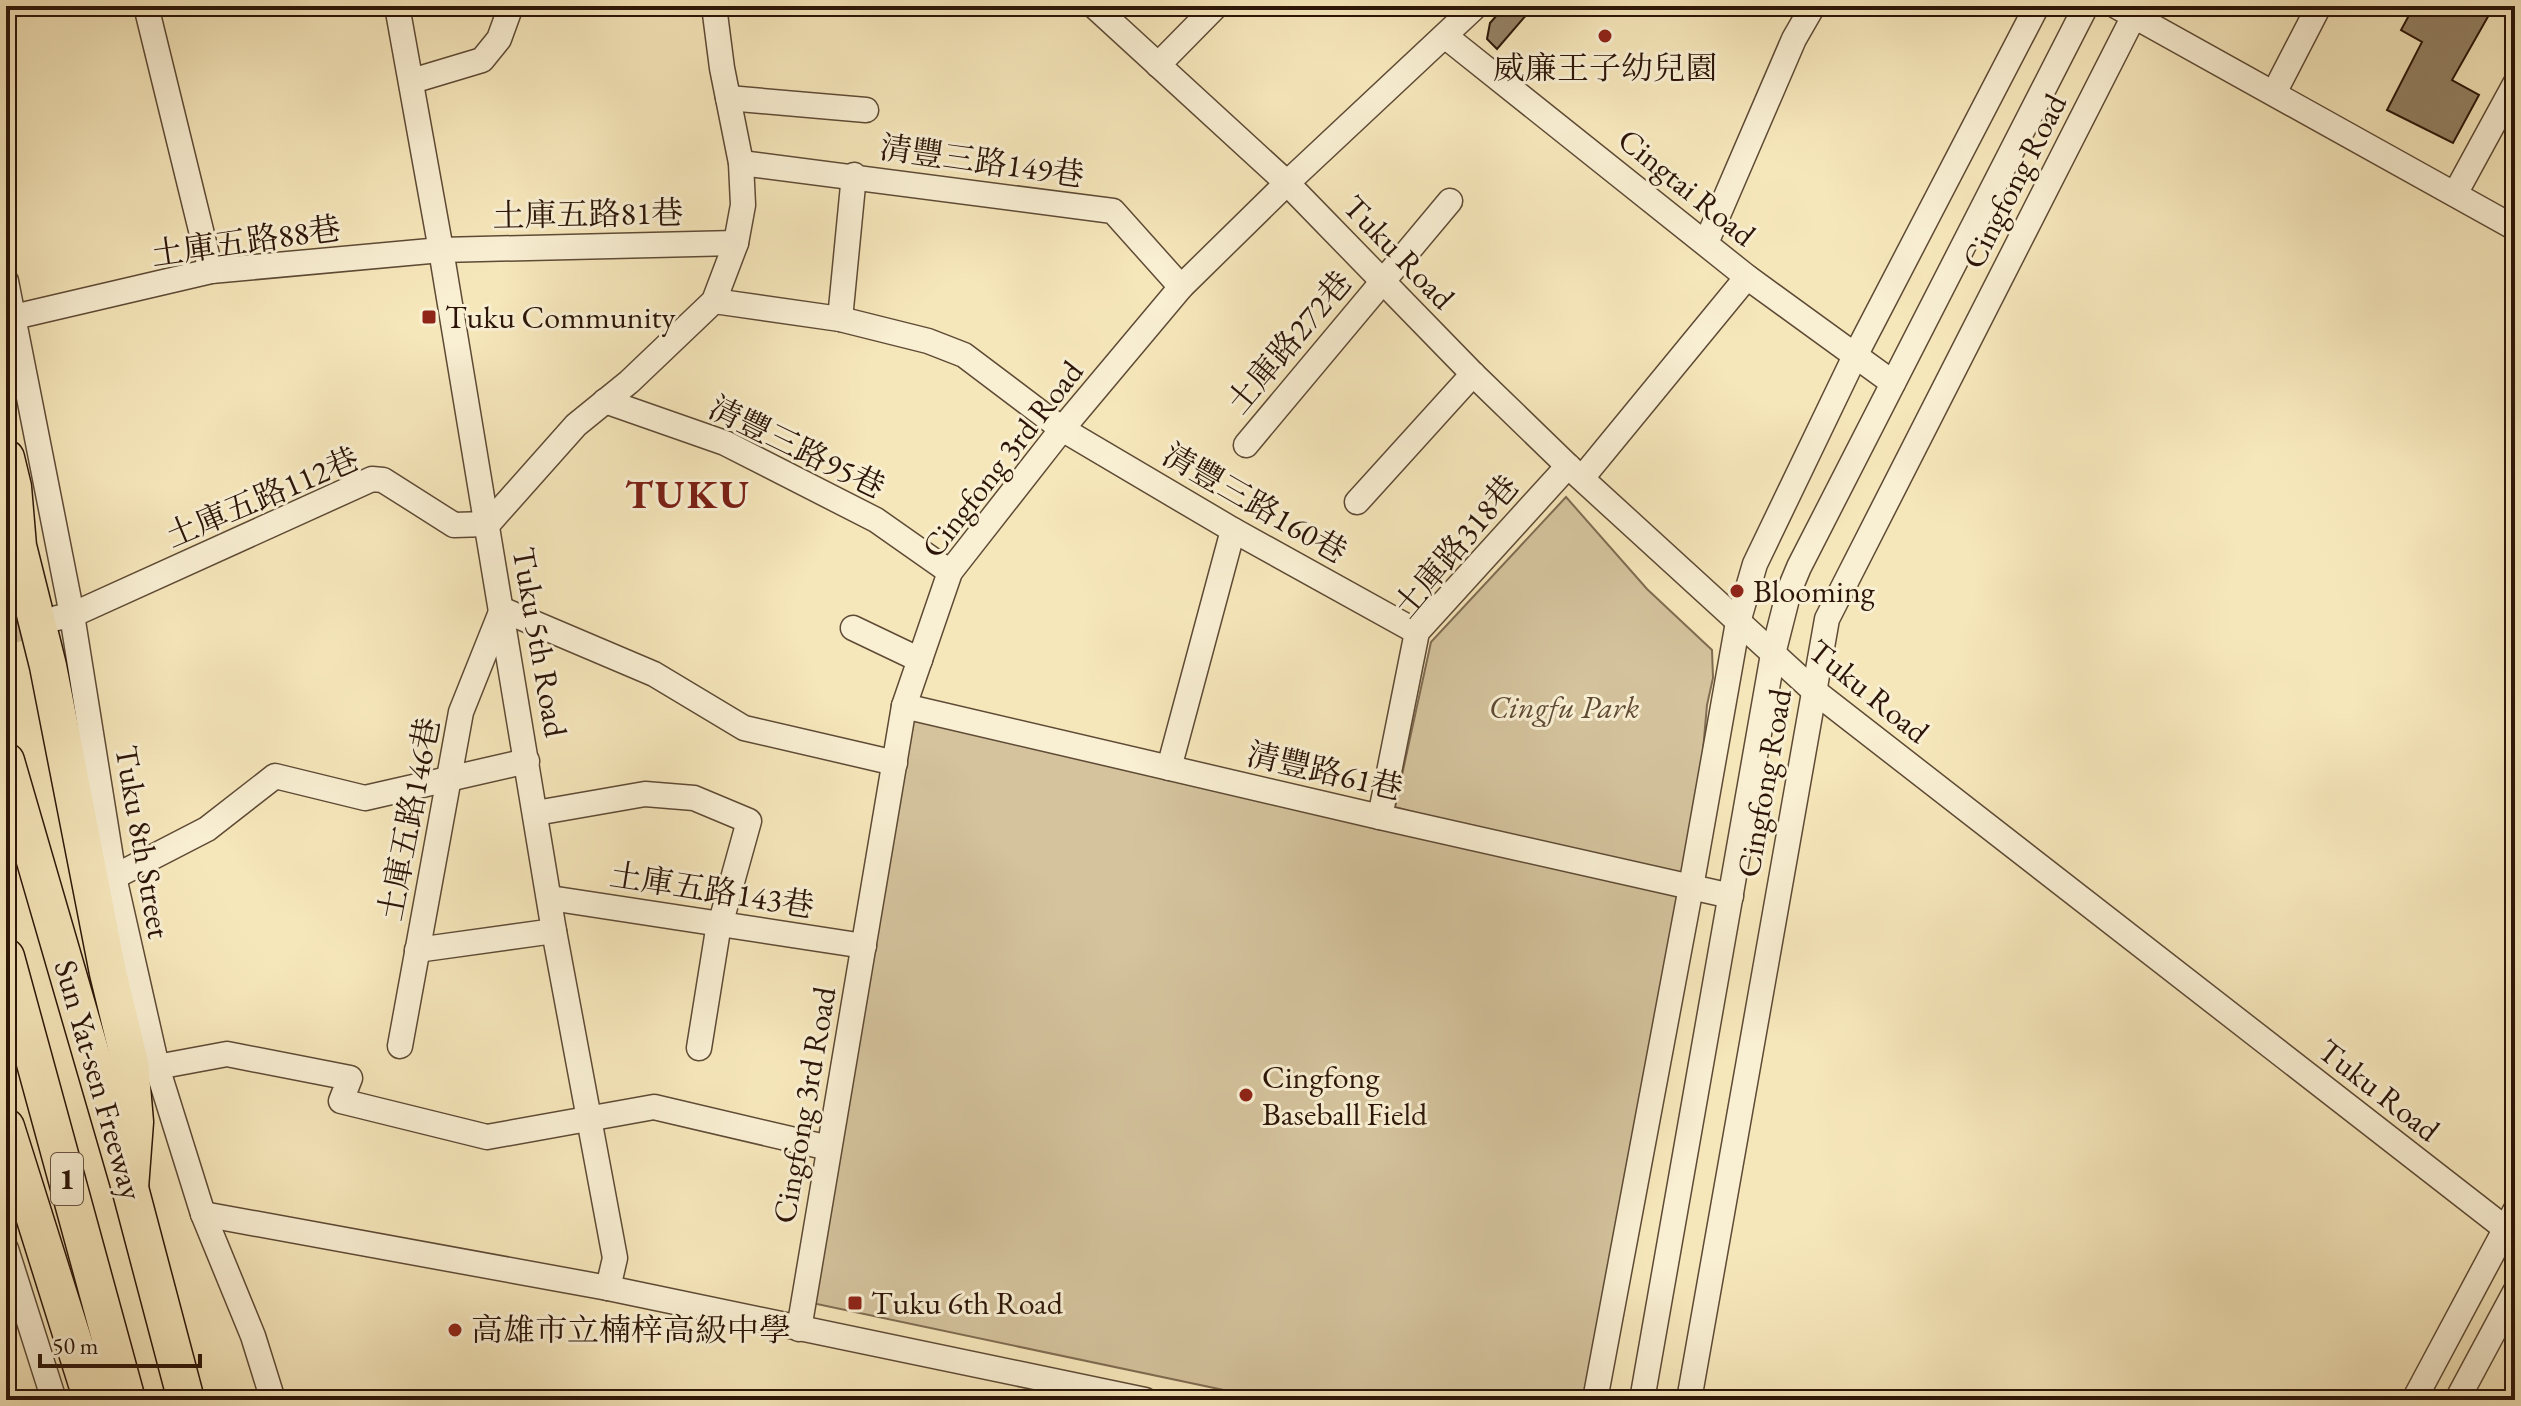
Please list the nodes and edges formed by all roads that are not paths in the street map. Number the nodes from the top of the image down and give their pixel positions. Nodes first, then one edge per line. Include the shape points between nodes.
1 (146, 6) edge
2 (397, 6) edge
3 (511, 6) edge
4 (714, 6) edge
5 (1094, 6) edge
6 (1216, 6) edge
7 (1476, 6) edge
8 (1813, 6) edge
9 (2037, 6) edge
10 (2086, 6) edge
11 (2319, 6) edge
12 (2129, 9) edge
13 (1445, 36) junction
14 (1158, 65) junction
15 (412, 81) junction
16 (2515, 84) edge
17 (2274, 93) junction
18 (728, 98) junction
19 (866, 110) dead end
20 (741, 163) junction
21 (854, 175) junction
22 (1287, 183) junction
23 (2455, 194) junction
24 (1450, 201) dead end
25 (2515, 228) edge
26 (736, 243) junction
27 (1706, 243) junction
28 (441, 250) junction
29 (211, 271) junction
30 (1747, 277) junction
31 (6, 281) edge
32 (1382, 281) junction
33 (1181, 287) junction
34 (714, 301) junction
35 (14, 317) junction
36 (840, 319) junction
37 (1855, 356) junction
38 (1473, 374) junction
39 (1893, 383) junction
40 (605, 401) junction
41 (1062, 429) junction
42 (1246, 445) dead end
43 (6, 458) edge
44 (1575, 472) junction
45 (1357, 502) dead end
46 (488, 524) junction
47 (1233, 530) junction
48 (12, 531) edge
49 (950, 572) junction
50 (501, 609) junction
51 (64, 617) junction
52 (1738, 622) junction
53 (853, 628) dead end
54 (1417, 632) junction
55 (1773, 654) junction
56 (920, 660) junction
57 (1813, 690) junction
58 (904, 706) junction
59 (6, 761) edge
60 (527, 761) junction
61 (895, 763) junction
62 (1169, 768) junction
63 (450, 778) junction
64 (536, 813) junction
65 (1380, 817) junction
66 (114, 877) junction
67 (1691, 887) junction
68 (1731, 896) junction
69 (550, 898) junction
70 (721, 923) junction
71 (554, 931) junction
72 (864, 946) junction
73 (417, 950) junction
74 (6, 957) edge
75 (400, 1046) dead end
76 (699, 1048) dead end
77 (157, 1067) junction
78 (589, 1119) junction
79 (6, 1127) edge
80 (829, 1148) junction
81 (130, 1188) junction
82 (203, 1214) junction
83 (2512, 1226) edge
84 (6, 1249) edge
85 (608, 1288) junction
86 (2515, 1292) edge
87 (799, 1329) junction
88 (54, 1400) edge
89 (92, 1400) edge
90 (127, 1400) edge
91 (186, 1400) edge
92 (273, 1400) edge
93 (1145, 1400) edge
94 (1595, 1400) edge
95 (1642, 1400) edge
96 (1689, 1400) edge
97 (2414, 1400) edge
98 (2457, 1400) edge

1 - 29 street
2 - 15 street, Tuku 5th Road
3 - 15 street via 499,39 482,60
4 - 18 street
5 - 14 street, Tuku Road
6 - 14 street
7 - 13 street, Cingfong 3rd Road
8 - 27 street
9 - 37 street, Cingfong Road
10 - 39 street, Cingfong Road
11 - 17 street
12 - 17 street
12 - 57 street, Cingfong Road via 1827,619
13 - 22 street, Cingfong 3rd Road
13 - 27 street, Cingtai Road
14 - 22 street, Tuku Road
15 - 28 street, Tuku 5th Road
16 - 23 street
17 - 23 street
18 - 19 street
18 - 20 street
20 - 21 street, 清豐三路149巷
20 - 26 street via 743,205
21 - 33 street, 清豐三路149巷 via 1113,211
21 - 36 street
22 - 32 street, Tuku Road
22 - 33 street, Cingfong 3rd Road
23 - 25 street
24 - 32 street, 土庫路272巷
26 - 28 street, 土庫五路81巷
26 - 34 street
27 - 30 street, Cingtai Road
28 - 29 street, 土庫五路88巷
28 - 46 street, Tuku 5th Road
29 - 35 street, 土庫五路88巷
30 - 37 street, Cingtai Road
30 - 44 street, 土庫路318巷
31 - 35 street, Tuku 8th Street
32 - 38 street, Tuku Road
32 - 42 street, 土庫路272巷
33 - 41 street, Cingfong 3rd Road
34 - 36 street, 清豐三路160巷
34 - 40 street
35 - 51 street, Tuku 8th Street
36 - 41 street, 清豐三路160巷 via 964,355
37 - 39 street, Cingtai Road
37 - 52 street, Cingfong Road via 1765,540
38 - 44 street, Tuku Road
38 - 45 street
39 - 55 street, Cingfong Road via 1799,567
40 - 46 street via 576,425
40 - 49 street, 清豐三路95巷 via 725,443 876,520
41 - 47 street, 清豐三路160巷
41 - 49 street, Cingfong 3rd Road
43 - 48 highway via 13,487
44 - 52 street, Tuku Road
44 - 54 street, 土庫路318巷
46 - 50 street, Tuku 5th Road
46 - 51 street, 土庫五路112巷 via 454,525 383,480 372,479
47 - 54 street, 清豐三路160巷
47 - 62 street
48 - 81 highway via 48,666 130,1063 135,1122
49 - 56 street, Cingfong 3rd Road
50 - 60 street, Tuku 5th Road
50 - 61 street via 654,674 744,728
50 - 63 street, 土庫五路146巷 via 461,712
51 - 66 street, Tuku 8th Street
52 - 55 street, Tuku Road
52 - 67 street, Cingfong Road
53 - 56 street
54 - 65 street, 土庫路318巷
55 - 57 street, Tuku Road
55 - 68 street, Cingfong Road
56 - 58 street, Cingfong 3rd Road
57 - 83 street, Tuku Road
57 - 96 street, Cingfong Road
58 - 61 street, Cingfong 3rd Road
58 - 62 street, 清豐路61巷
59 - 81 highway, Sun Yat-sen Freeway / 1
60 - 63 street
60 - 64 street, Tuku 5th Road
61 - 72 street, Cingfong 3rd Road
62 - 65 street, 清豐路61巷
63 - 66 street via 365,798 275,776 207,829
63 - 73 street, 土庫五路146巷
64 - 69 street, Tuku 5th Road
64 - 70 street via 645,794 694,798 749,821
65 - 67 street, 清豐路61巷
66 - 77 street, Tuku 8th Street
67 - 68 street, 清豐路61巷
67 - 94 street, Cingfong Road
68 - 95 street, Cingfong Road
69 - 70 street, 土庫五路143巷
69 - 71 street, Tuku 5th Road
70 - 72 street, 土庫五路143巷
70 - 76 street
71 - 73 street
71 - 78 street, Tuku 5th Road
72 - 80 street, Cingfong 3rd Road
73 - 75 street, 土庫五路146巷
74 - 90 highway, Sun Yat-sen Freeway / 1
77 - 78 street via 227,1054 350,1078 341,1101 487,1137
77 - 82 street, Tuku 8th Street
78 - 80 street via 654,1107
78 - 85 street, Tuku 5th Road via 615,1258
79 - 89 highway
80 - 87 street, Cingfong 3rd Road
81 - 91 highway, Sun Yat-sen Freeway / 1
82 - 85 street
82 - 92 street, Tuku 8th Street
83 - 97 street
84 - 88 street
85 - 87 street
86 - 98 street
87 - 93 street

